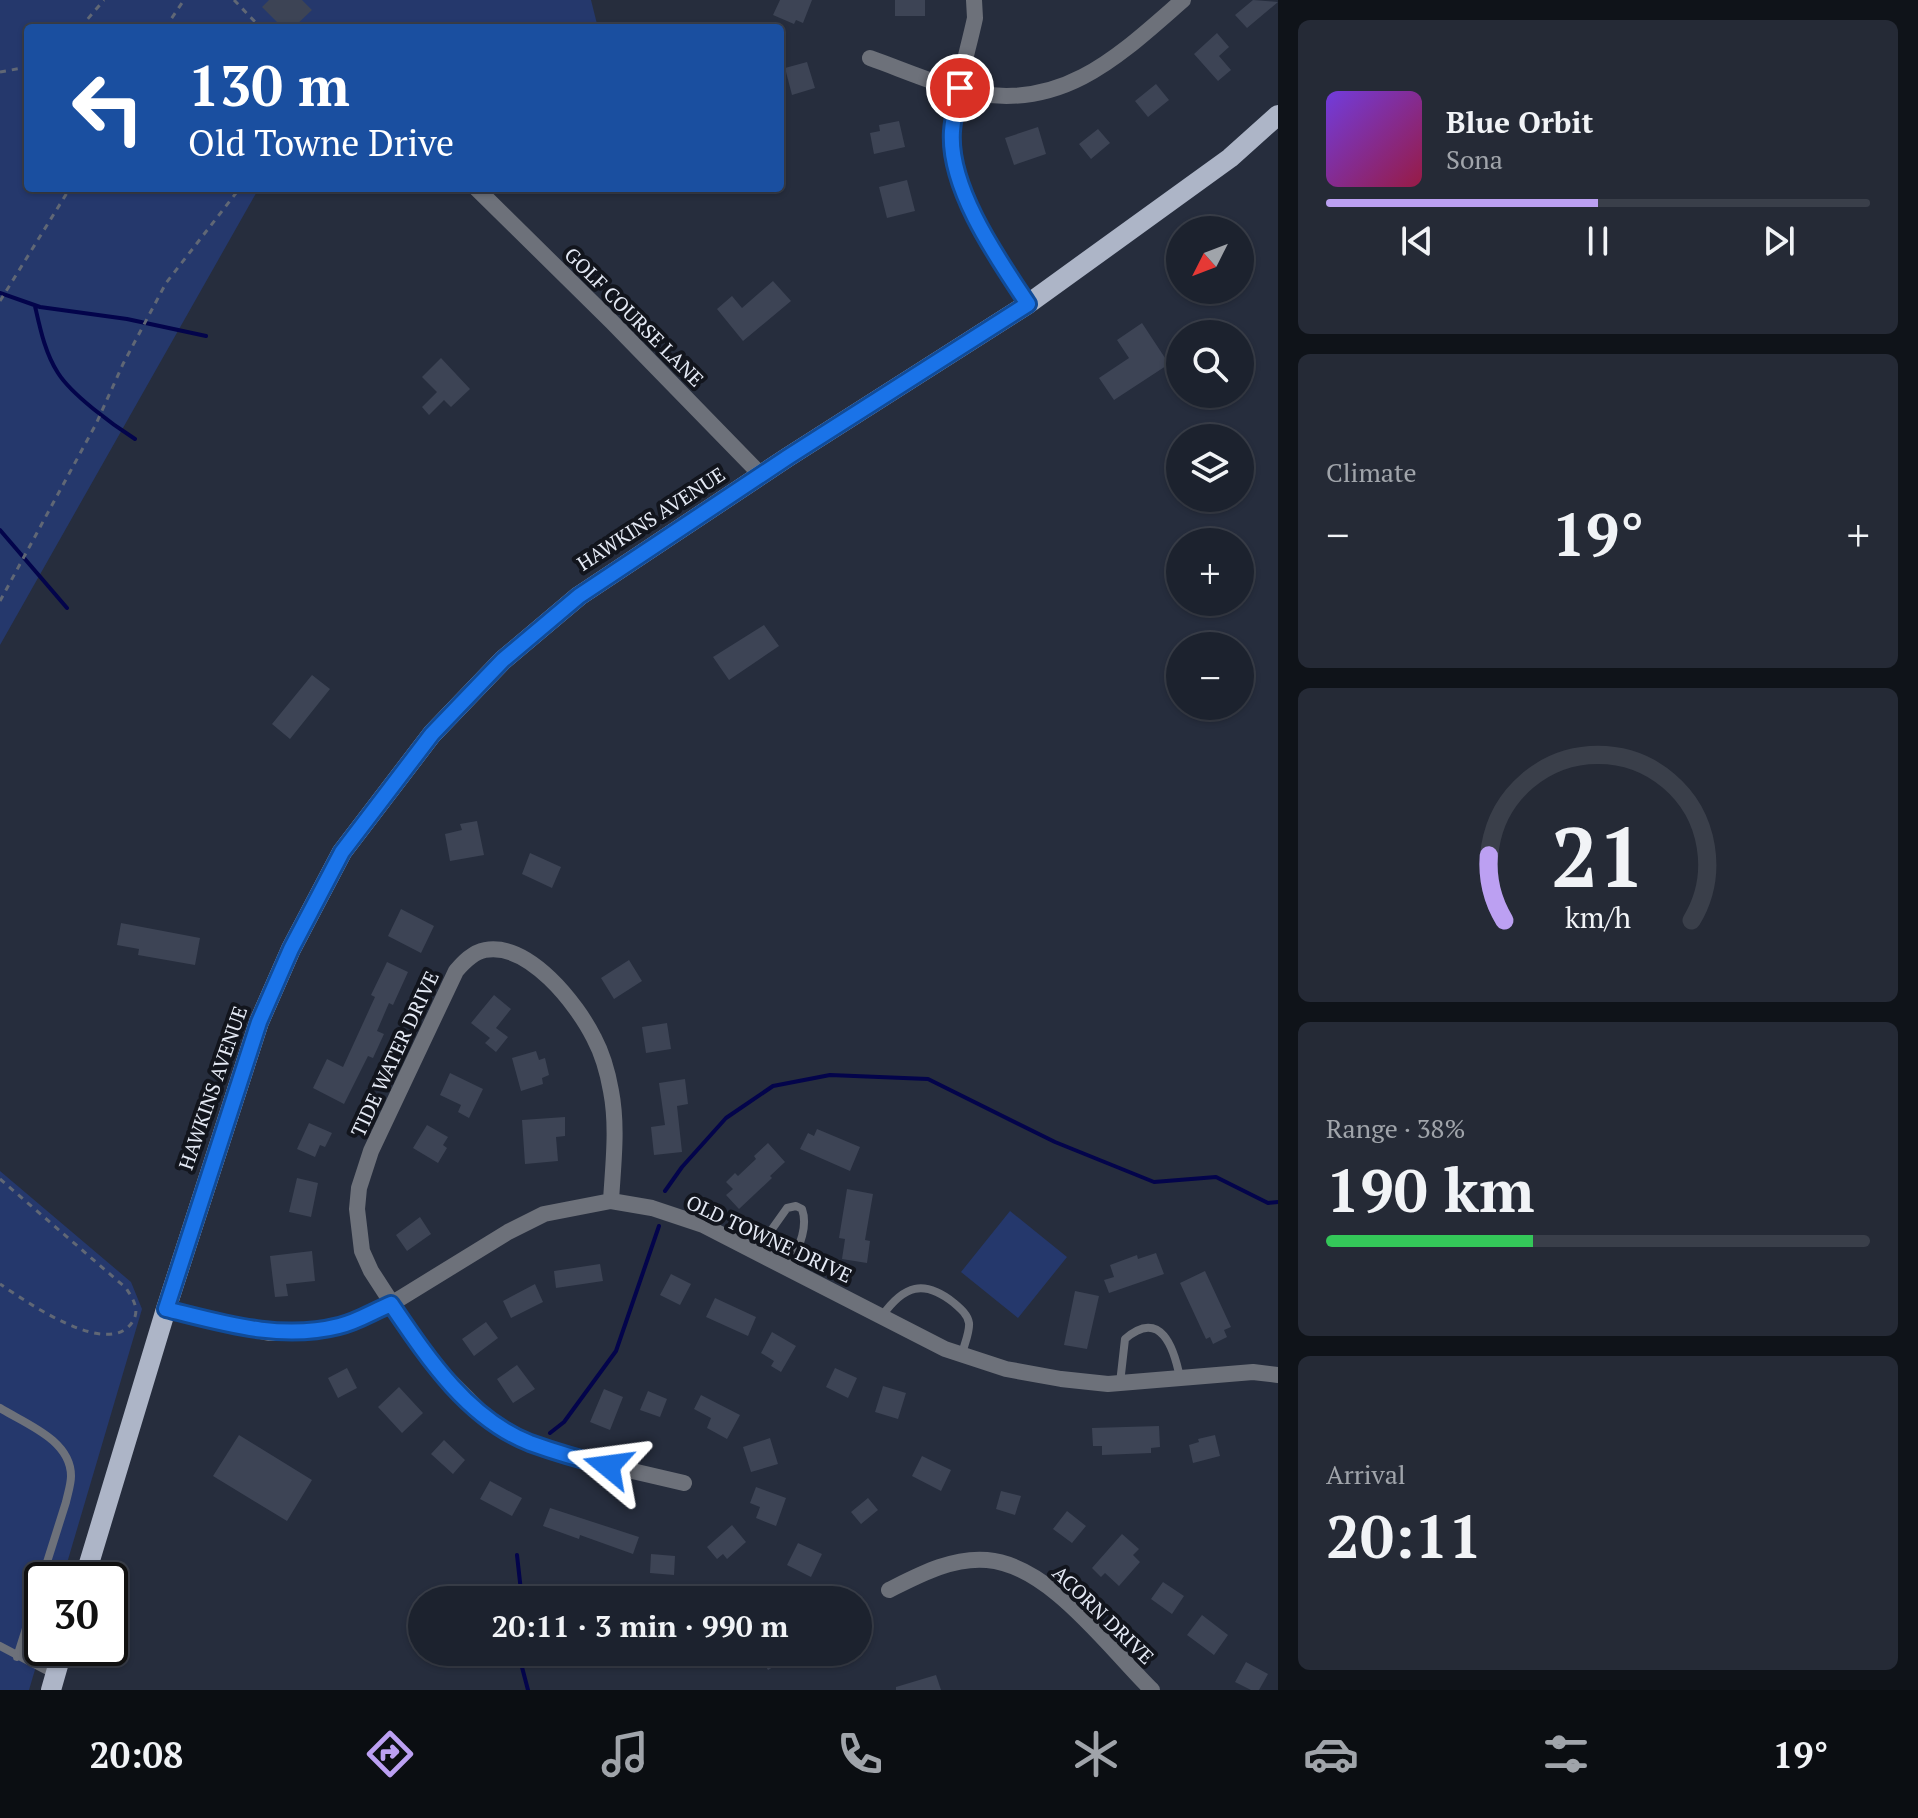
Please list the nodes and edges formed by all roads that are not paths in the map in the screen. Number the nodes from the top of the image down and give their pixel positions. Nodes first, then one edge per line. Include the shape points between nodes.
1 (974, 0) edge
2 (1183, 0) edge
3 (870, 58) dead end
4 (960, 88) junction
5 (1278, 115) edge
6 (480, 192) edge
7 (1028, 304) junction
8 (762, 476) junction
9 (611, 1201) junction
10 (755, 1253) junction
11 (789, 1269) junction
12 (391, 1304) junction
13 (166, 1309) junction
14 (882, 1316) junction
15 (961, 1355) junction
16 (1278, 1375) edge
17 (1180, 1379) junction
18 (1120, 1383) junction
19 (0, 1408) edge
20 (684, 1483) dead end
21 (89, 1562) edge
22 (889, 1590) dead end
23 (0, 1646) edge
24 (17, 1657) junction
25 (53, 1682) edge
26 (1152, 1690) edge

1 - 4 street
2 - 4 street via 1122,53 1075,83 1014,95
3 - 4 street
4 - 7 street via 952,133 956,167 978,228
5 - 7 main road, HAWKINS AVENUE via 1230,158
6 - 8 street, GOLF COURSE LANE
7 - 8 main road, HAWKINS AVENUE
8 - 13 main road, HAWKINS AVENUE via 579,596 503,660 432,734 359,827 314,902 259,1022
9 - 10 street, OLD TOWNE DRIVE via 703,1225
9 - 12 street, OLD TOWNE DRIVE via 544,1214
9 - 12 street, TIDE WATER DRIVE via 611,1091 595,1039 565,994 536,966 513,952 484,950 456,971 371,1151 359,1188 362,1251
10 - 11 street, OLD TOWNE DRIVE
10 - 11 lane via 787,1208 796,1206 802,1209 804,1222
11 - 14 street, OLD TOWNE DRIVE
12 - 13 street, OLD TOWNE DRIVE via 340,1326 295,1333 269,1333
12 - 20 street, TIDE WATER DRIVE via 428,1359 489,1420 528,1442
13 - 21 main road, HAWKINS AVENUE
14 - 15 street, OLD TOWNE DRIVE
14 - 15 lane via 903,1293 931,1288 964,1312 969,1324
15 - 18 street, OLD TOWNE DRIVE via 1061,1379
16 - 17 street, OLD TOWNE DRIVE via 1253,1372
17 - 18 street, OLD TOWNE DRIVE
17 - 18 lane via 1168,1341 1157,1329 1145,1326 1125,1339
19 - 24 lane via 53,1440 68,1459 71,1477
22 - 26 street, ACORN DRIVE via 952,1563 1012,1564 1075,1611
23 - 24 lane
24 - 25 lane

